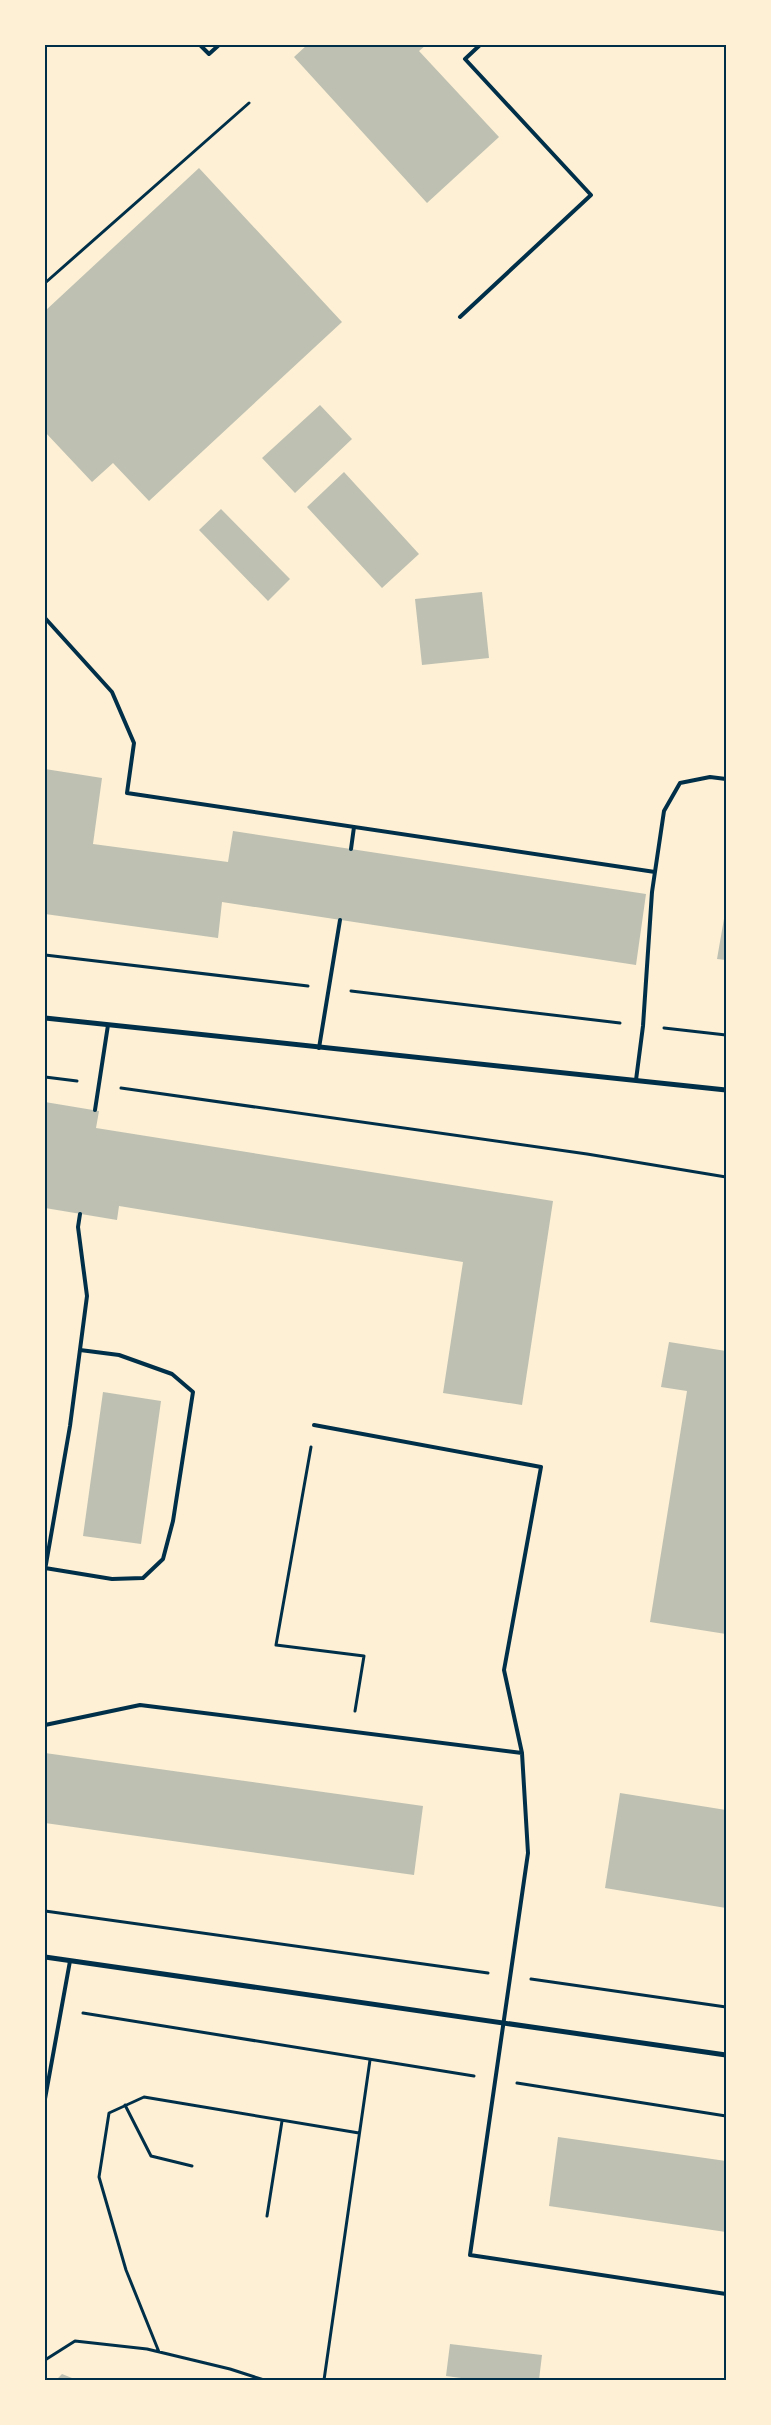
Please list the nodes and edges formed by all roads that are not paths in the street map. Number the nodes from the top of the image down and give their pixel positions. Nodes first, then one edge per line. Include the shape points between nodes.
1 (200, 45) edge
2 (219, 45) edge
3 (480, 45) edge
4 (460, 317) dead end
5 (45, 618) edge
6 (726, 779) edge
7 (354, 827) junction
8 (351, 849) dead end
9 (655, 872) junction
10 (340, 920) dead end
11 (45, 1018) edge
12 (108, 1025) junction
13 (319, 1048) junction
14 (636, 1080) junction
15 (726, 1090) edge
16 (95, 1110) dead end
17 (80, 1214) dead end
18 (80, 1350) junction
19 (314, 1425) road end
20 (45, 1569) edge
21 (45, 1725) edge
22 (522, 1753) junction
23 (45, 1957) edge
24 (70, 1961) junction
25 (505, 2023) junction
26 (726, 2055) edge
27 (45, 2098) edge
28 (726, 2294) edge

1 - 2 lane via 209,54
3 - 4 lane via 465,59 592,196
5 - 7 lane via 112,692 134,743 127,793
6 - 9 lane via 710,777 680,783 664,811
7 - 8 lane
7 - 9 lane
9 - 14 lane
10 - 13 lane
11 - 12 street
12 - 13 street
12 - 16 lane
13 - 14 street
14 - 15 street
17 - 18 lane via 78,1227 87,1296
18 - 20 lane
18 - 20 lane via 119,1355 172,1374 193,1392 174,1521 163,1559 143,1578 112,1579
19 - 22 lane via 541,1467 504,1670
21 - 22 lane via 140,1706
22 - 25 lane via 528,1853
23 - 24 street
24 - 25 street
24 - 27 lane
25 - 26 street
25 - 28 lane via 470,2255

